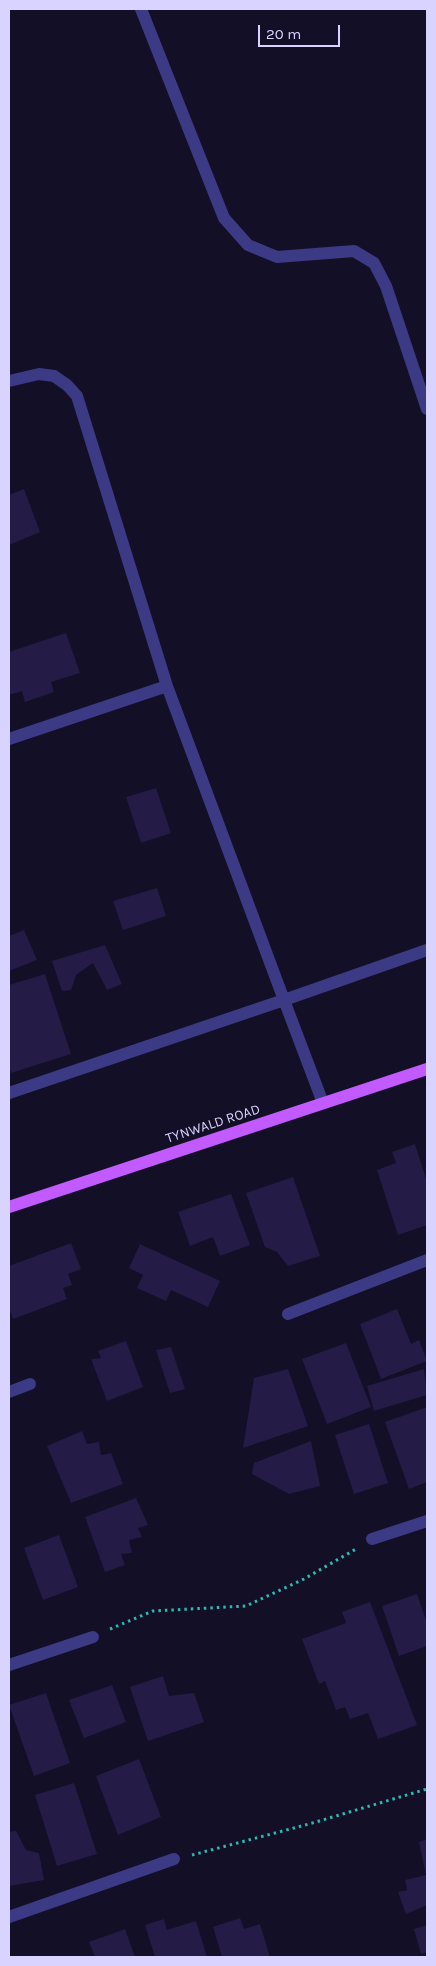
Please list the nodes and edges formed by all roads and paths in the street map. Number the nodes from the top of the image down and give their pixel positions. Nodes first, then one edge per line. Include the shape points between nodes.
1 (141, 9) edge
2 (9, 381) edge
3 (427, 409) edge
4 (167, 686) junction
5 (9, 739) edge
6 (427, 950) edge
7 (284, 1000) junction
8 (427, 1069) edge
9 (9, 1094) edge
10 (323, 1104) junction
11 (9, 1207) edge
12 (427, 1260) edge
13 (288, 1314) dead end
14 (30, 1384) dead end
15 (9, 1392) edge
16 (427, 1521) edge
17 (372, 1539) joint
18 (93, 1636) joint
19 (9, 1665) edge
20 (427, 1789) edge
21 (174, 1859) joint
22 (9, 1917) edge

1 - 3 street via 224,218 248,246 276,257 354,251 374,263 386,286
2 - 4 street via 38,374 54,376 77,396
4 - 5 street
4 - 7 street
6 - 7 street
7 - 9 street
7 - 10 street
8 - 10 main road, TYNWALD ROAD
10 - 11 main road, TYNWALD ROAD
12 - 13 street
14 - 15 street
16 - 17 street
17 - 18 path via 304,1579 246,1606 153,1611
18 - 19 street
20 - 21 path
21 - 22 street

